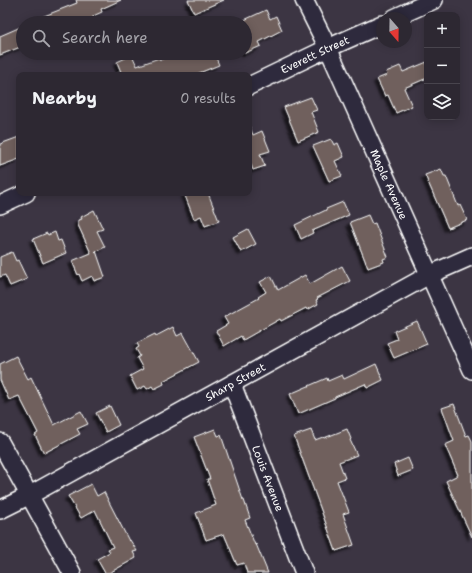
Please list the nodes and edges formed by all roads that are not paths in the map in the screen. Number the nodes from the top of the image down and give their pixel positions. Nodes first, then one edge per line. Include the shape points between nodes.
1 (304, 0) edge
2 (434, 0) edge
3 (407, 12) edge
4 (376, 27) edge
5 (328, 48) junction
6 (252, 85) edge
7 (20, 196) edge
8 (0, 206) edge
9 (472, 256) edge
10 (429, 276) junction
11 (472, 370) edge
12 (232, 384) junction
13 (0, 442) edge
14 (30, 495) junction
15 (0, 510) edge
16 (72, 573) edge
17 (304, 573) edge

1 - 5 street, Maple Avenue
2 - 3 street
4 - 5 street, Everett Street
5 - 6 street, Everett Street
5 - 10 street, Maple Avenue
7 - 8 street
9 - 10 street, Sharp Street
10 - 11 street, Maple Avenue
10 - 12 street, Sharp Street
12 - 14 street, Sharp Street
12 - 17 street, Louis Avenue
13 - 14 street
14 - 15 street, Sharp Street
14 - 16 street

